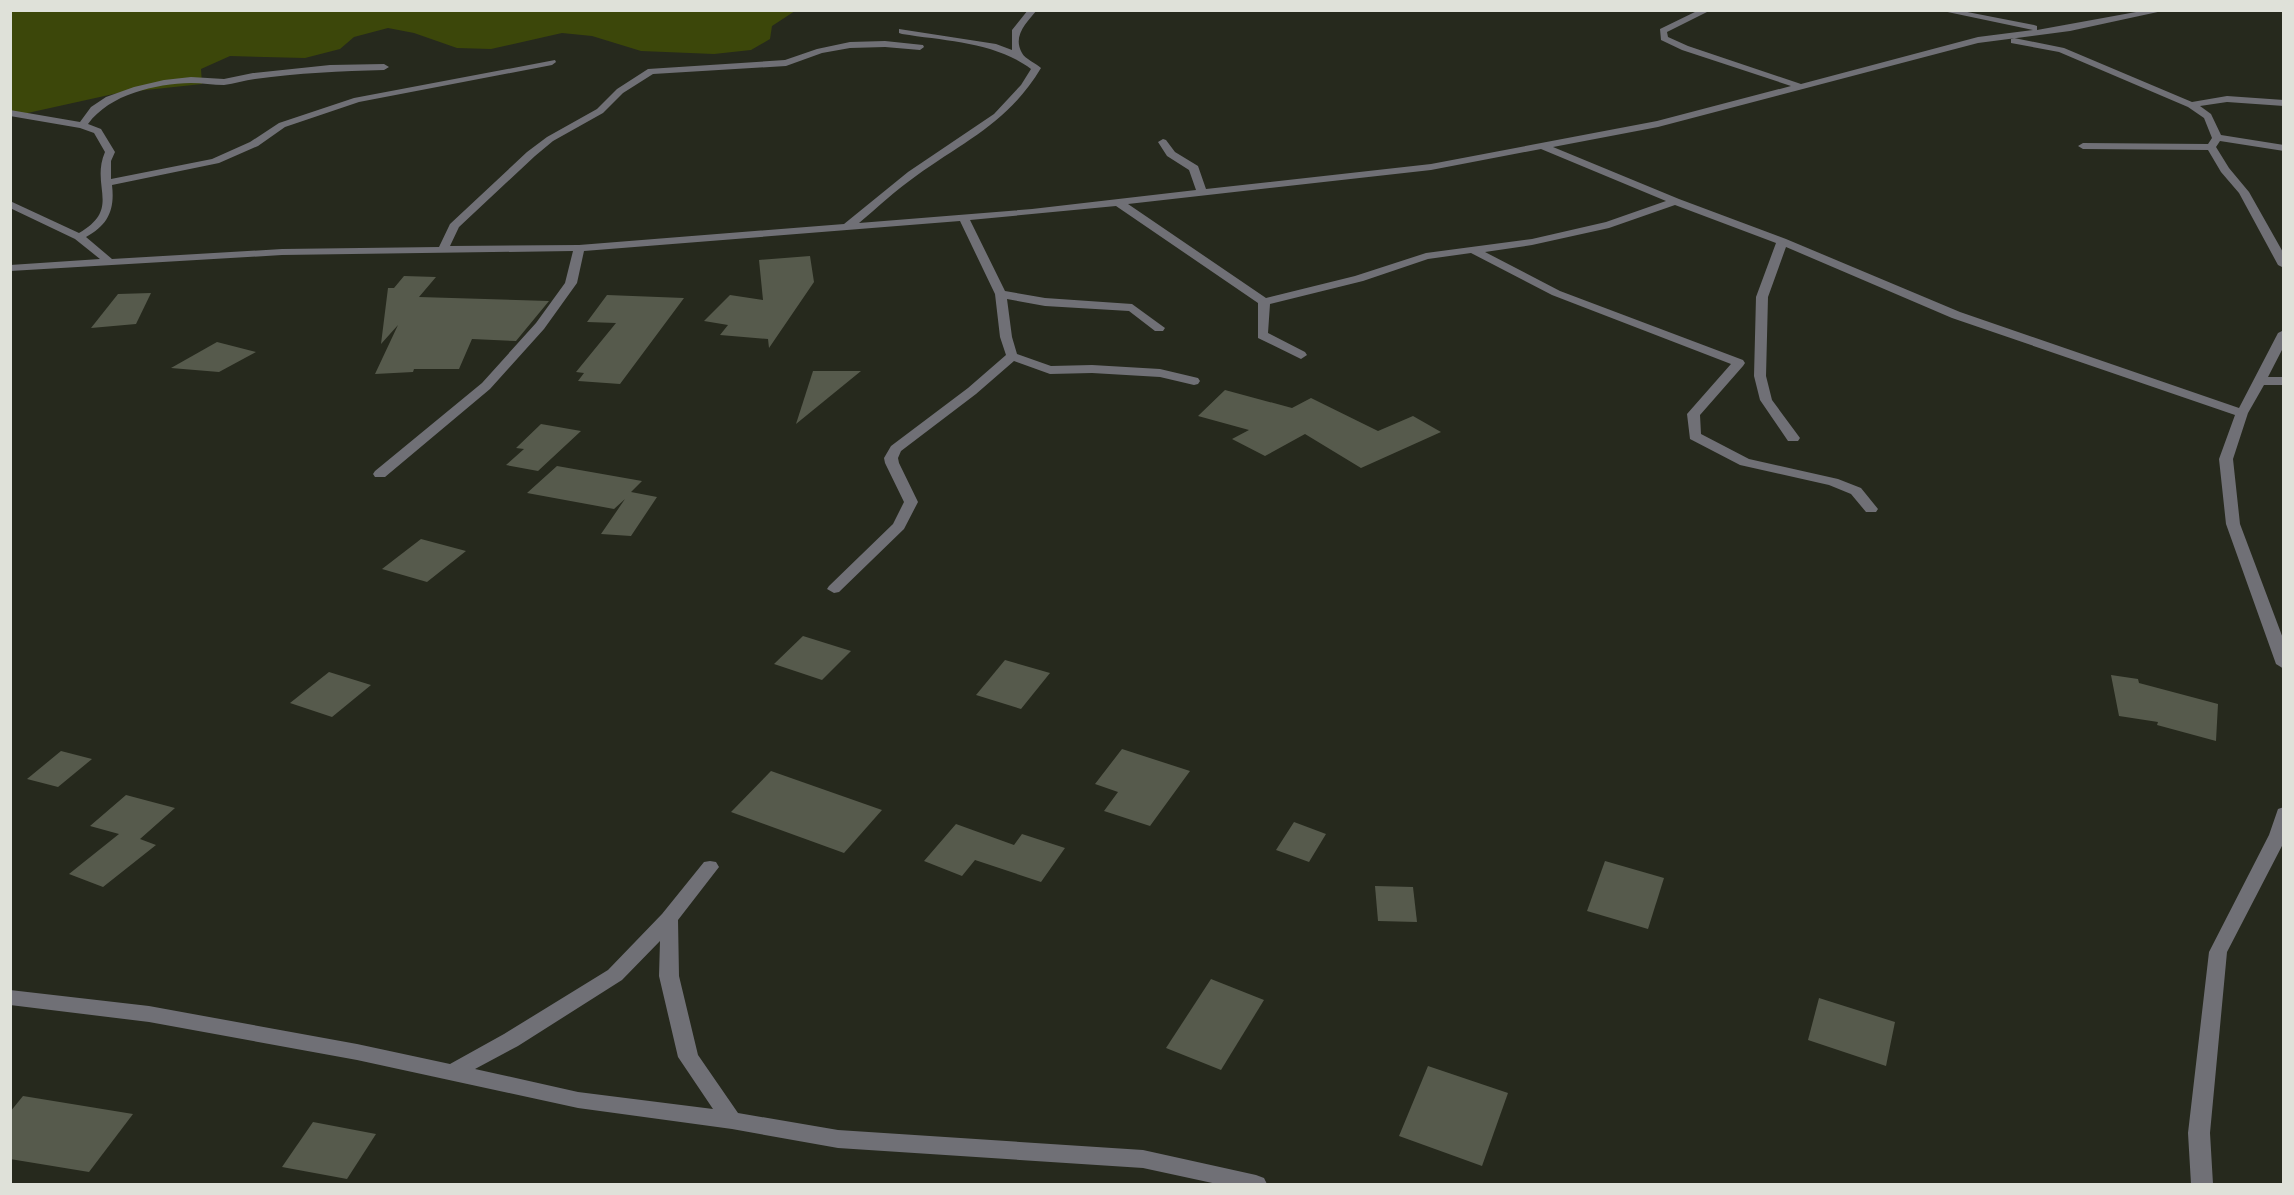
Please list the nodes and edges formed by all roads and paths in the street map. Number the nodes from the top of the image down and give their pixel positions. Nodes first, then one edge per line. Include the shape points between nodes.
1 (1033, 10) edge
2 (1707, 10) edge
3 (1942, 10) edge
4 (2163, 10) edge
5 (902, 31) dead end
6 (2047, 31) junction
7 (1978, 40) junction
8 (920, 47) dead end
9 (1018, 56) junction
10 (552, 62) dead end
11 (384, 67) dead end
12 (1803, 87) junction
13 (2283, 103) edge
14 (2191, 105) junction
15 (10, 113) edge
16 (82, 125) junction
17 (1163, 142) dead end
18 (2214, 142) junction
19 (2083, 146) dead end
20 (1545, 147) junction
21 (2283, 148) edge
22 (106, 183) junction
23 (1202, 194) junction
24 (1675, 201) junction
25 (1119, 203) junction
26 (10, 204) edge
27 (963, 218) junction
28 (848, 226) junction
29 (79, 237) junction
30 (1782, 241) junction
31 (444, 248) junction
32 (579, 248) junction
33 (1473, 250) junction
34 (111, 263) junction
35 (2283, 265) edge
36 (10, 268) edge
37 (1001, 294) junction
38 (1264, 302) junction
39 (1159, 328) dead end
40 (2283, 333) edge
41 (1300, 355) dead end
42 (1012, 356) junction
43 (1194, 381) dead end
44 (2260, 381) junction
45 (2283, 381) edge
46 (2242, 413) junction
47 (1793, 438) dead end
48 (380, 474) dead end
49 (1871, 508) dead end
50 (834, 589) dead end
51 (2283, 664) edge
52 (2283, 813) edge
53 (710, 867) dead end
54 (669, 919) junction
55 (10, 998) edge
56 (451, 1073) junction
57 (732, 1120) junction
58 (1256, 1185) edge
59 (2202, 1185) edge

1 - 9 street via 1013,35
2 - 12 street via 1664,31 1664,38
3 - 6 street
4 - 6 street
5 - 9 street via 996,47
6 - 7 street
7 - 12 street
7 - 14 street via 2022,41 2061,50
8 - 31 street via 850,45 777,64 651,71 620,91 600,111 531,154 454,226
9 - 28 street via 1036,68 1018,99 910,175
10 - 22 street via 357,100 282,125 254,144 215,161
11 - 16 street via 253,76 224,82 164,83 110,99 94,109
12 - 20 street via 1658,124
13 - 14 street via 2227,99
14 - 18 street via 2208,116
15 - 16 street
16 - 22 street via 98,131 110,152 104,161
17 - 23 street via 1171,154 1194,168
18 - 19 street
18 - 21 street via 2237,139
18 - 35 street via 2225,170 2244,192
20 - 23 street via 1431,167
20 - 24 street
22 - 29 street via 110,197 99,224
23 - 25 street
24 - 30 street
24 - 33 street via 1609,225
25 - 27 street
25 - 38 street
26 - 29 street
27 - 28 street
27 - 37 street
28 - 32 street
29 - 34 street
30 - 46 street via 1956,315
30 - 47 street via 1762,297 1760,376 1766,400
31 - 32 street
31 - 34 street via 282,252
32 - 48 street via 571,283 540,326 486,386
33 - 38 street via 1426,256 1359,279
33 - 49 street via 1556,293 1739,363 1694,414 1695,436 1745,462 1856,491
34 - 36 street
37 - 39 street via 1045,302 1132,308
37 - 42 street
38 - 41 street via 1262,335
40 - 44 street
42 - 43 street via 1050,370 1160,373
42 - 50 street via 972,392 896,449 891,458 893,469 911,502 899,526
44 - 45 street
44 - 46 street
46 - 51 street via 2226,459 2233,524
52 - 59 street via 2278,835 2218,952 2199,1133
53 - 54 street
54 - 56 street via 615,975
54 - 57 street via 669,976 688,1057
55 - 56 street via 149,1014
56 - 57 street via 578,1100
57 - 58 street via 838,1139 1143,1159

